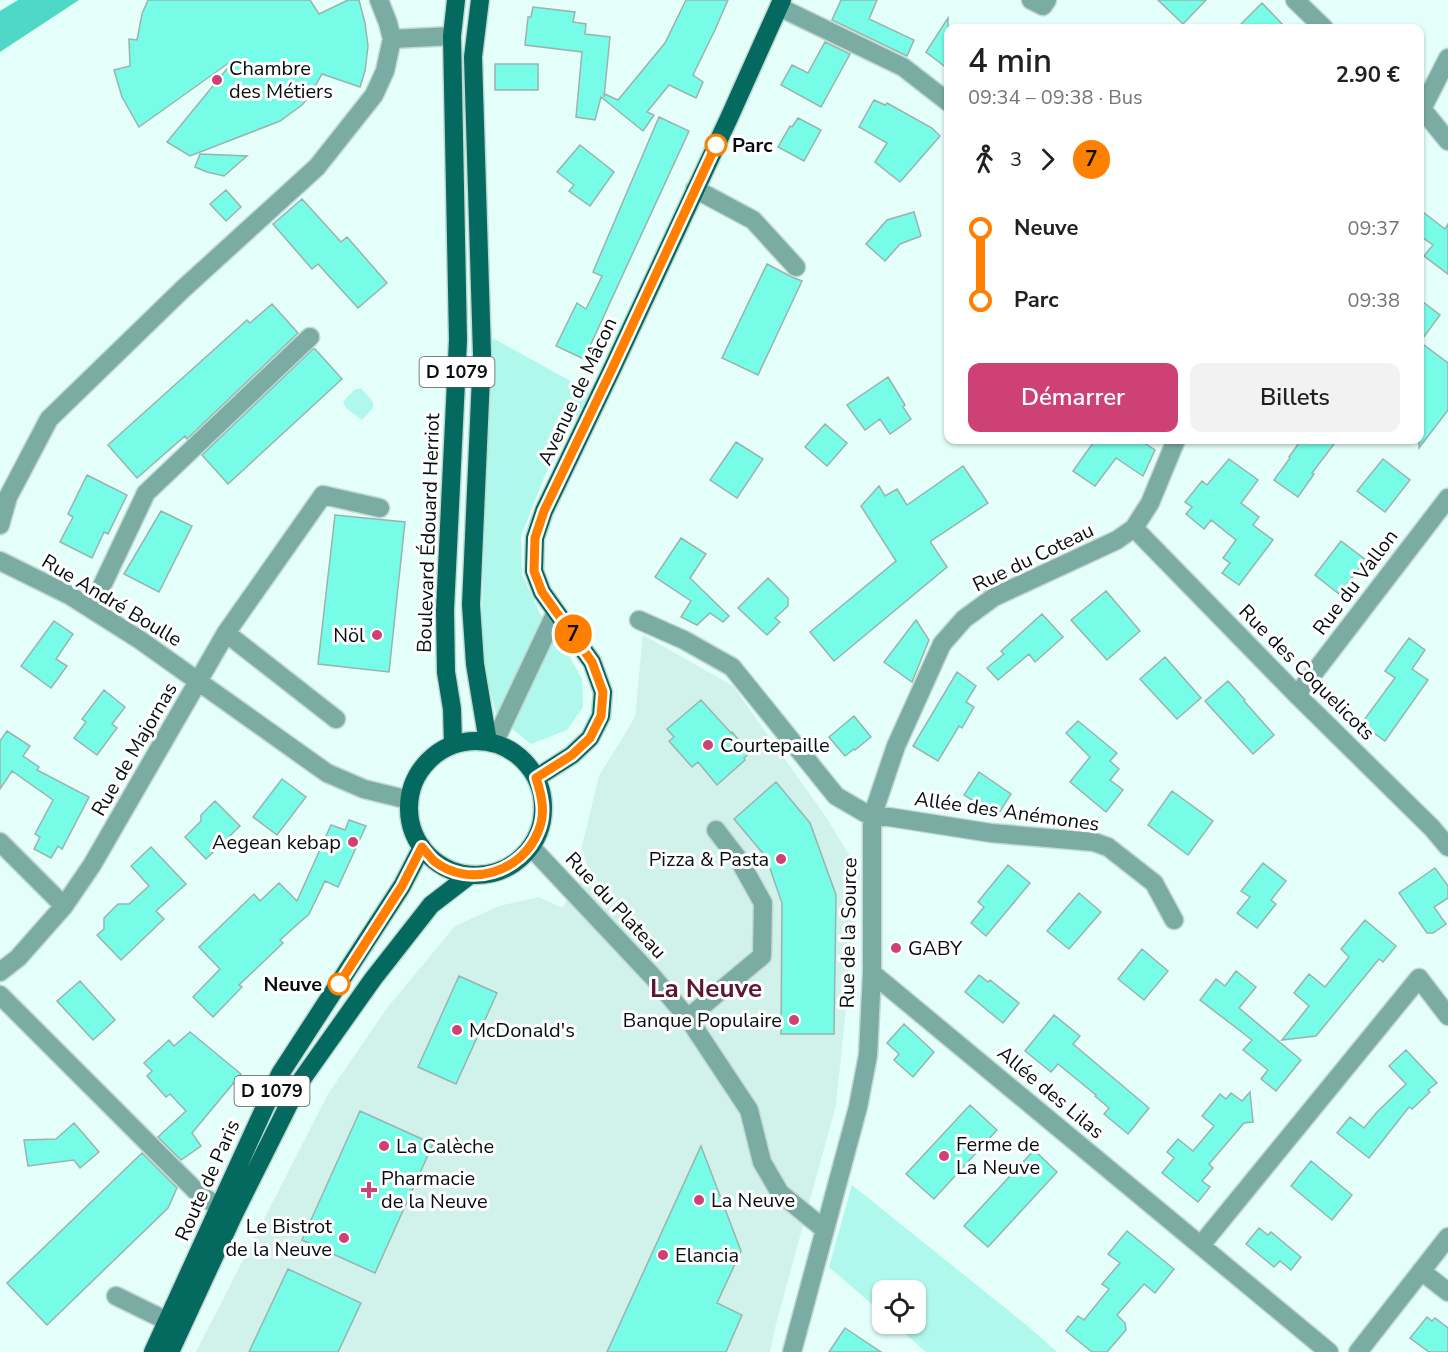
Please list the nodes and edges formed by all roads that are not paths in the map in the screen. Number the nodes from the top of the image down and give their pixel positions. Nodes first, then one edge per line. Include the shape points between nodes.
1 (379, 0) edge
2 (456, 0) edge
3 (480, 0) edge
4 (1031, 0) edge
5 (1047, 0) edge
6 (1295, 0) edge
7 (780, 3) edge
8 (1320, 24) edge
9 (452, 36) junction
10 (392, 39) junction
11 (1448, 58) edge
12 (944, 99) edge
13 (1424, 101) edge
14 (1424, 113) edge
15 (1448, 141) edge
16 (695, 189) junction
17 (796, 267) dead end
18 (310, 337) dead end
19 (1174, 444) edge
20 (1448, 498) edge
21 (380, 508) dead end
22 (0, 525) edge
23 (1134, 528) junction
24 (0, 561) edge
25 (91, 609) junction
26 (556, 612) junction
27 (639, 620) dead end
28 (226, 633) junction
29 (199, 681) junction
30 (1297, 694) junction
31 (336, 719) dead end
32 (491, 742) junction
33 (453, 744) junction
34 (536, 778) junction
35 (409, 800) junction
36 (872, 817) junction
37 (716, 830) dead end
38 (0, 842) edge
39 (422, 847) junction
40 (531, 847) junction
41 (1448, 847) edge
42 (470, 875) junction
43 (64, 906) junction
44 (1174, 920) dead end
45 (0, 972) edge
46 (872, 974) junction
47 (0, 995) edge
48 (1448, 1016) edge
49 (688, 1018) junction
50 (220, 1207) junction
51 (824, 1229) junction
52 (1448, 1237) edge
53 (1201, 1245) junction
54 (1422, 1271) junction
55 (1448, 1292) edge
56 (116, 1296) dead end
57 (167, 1321) junction
58 (153, 1352) edge
59 (170, 1352) edge
60 (792, 1352) edge
61 (1329, 1352) edge
62 (1358, 1352) edge

1 - 10 street
2 - 9 main road, Boulevard Édouard Herriot / D 1079
3 - 32 main road, D 1079 via 473,57 482,354 471,605 475,664
4 - 5 street via 1043,6
6 - 8 street
7 - 12 street via 903,68
7 - 16 main road, Avenue de Mâcon
9 - 10 street
9 - 33 main road, Boulevard Édouard Herriot / D 1079 via 458,339 446,672
10 - 22 street via 385,71 374,95 317,167 49,419 8,497
11 - 13 street
14 - 15 street
16 - 17 street via 753,220
16 - 26 main road, Avenue de Mâcon via 544,511 535,538 534,571
18 - 25 street via 146,493
19 - 23 street, Rue du Coteau via 1150,503
20 - 30 street, Rue du Vallon
21 - 28 street via 323,495
23 - 30 street, Rue des Coquelicots
23 - 36 street, Rue du Coteau via 1117,540 994,597 963,619 937,655 896,746
24 - 25 street, Rue André Boulle
25 - 29 street, Rue André Boulle
26 - 32 street
26 - 34 main road, Avenue de Mâcon via 592,662 603,692 601,716 590,738
27 - 36 street via 732,667 836,796
28 - 29 street
28 - 31 street
29 - 35 street, Rue de Majornas via 327,773 364,789
29 - 43 street, Rue de Majornas
30 - 41 street, Rue des Coquelicots
32 - 33 main road
32 - 34 main road via 511,750
33 - 35 main road via 423,766
34 - 40 main road via 543,813
35 - 39 main road via 409,817
36 - 44 street, Allée des Anémones via 1094,842 1108,847 1154,883
36 - 46 street, Rue de la Source
37 - 49 street via 739,860 763,903 762,956
38 - 43 street
39 - 42 main road via 435,861
39 - 50 main road, Route de Paris / D 1079 via 402,886 280,1074
40 - 42 main road via 504,869
40 - 49 street, Rue du Plateau
42 - 59 main road, Route de Paris / D 1079 via 431,905 300,1082
43 - 45 street, Rue de Majornas via 18,958
46 - 51 street, Rue de la Source via 868,1055 858,1107
46 - 53 street, Allée des Lilas
47 - 50 street via 200,1195
48 - 53 street via 1419,978
49 - 51 street, Rue du Plateau via 749,1110 762,1162 780,1193
50 - 57 main road, Route de Paris / D 1079
51 - 60 street, Rue de la Source
52 - 54 street
53 - 61 street, Allée des Lilas
54 - 55 street
54 - 62 street
56 - 57 street
57 - 58 main road, Route de Paris / D 1079

